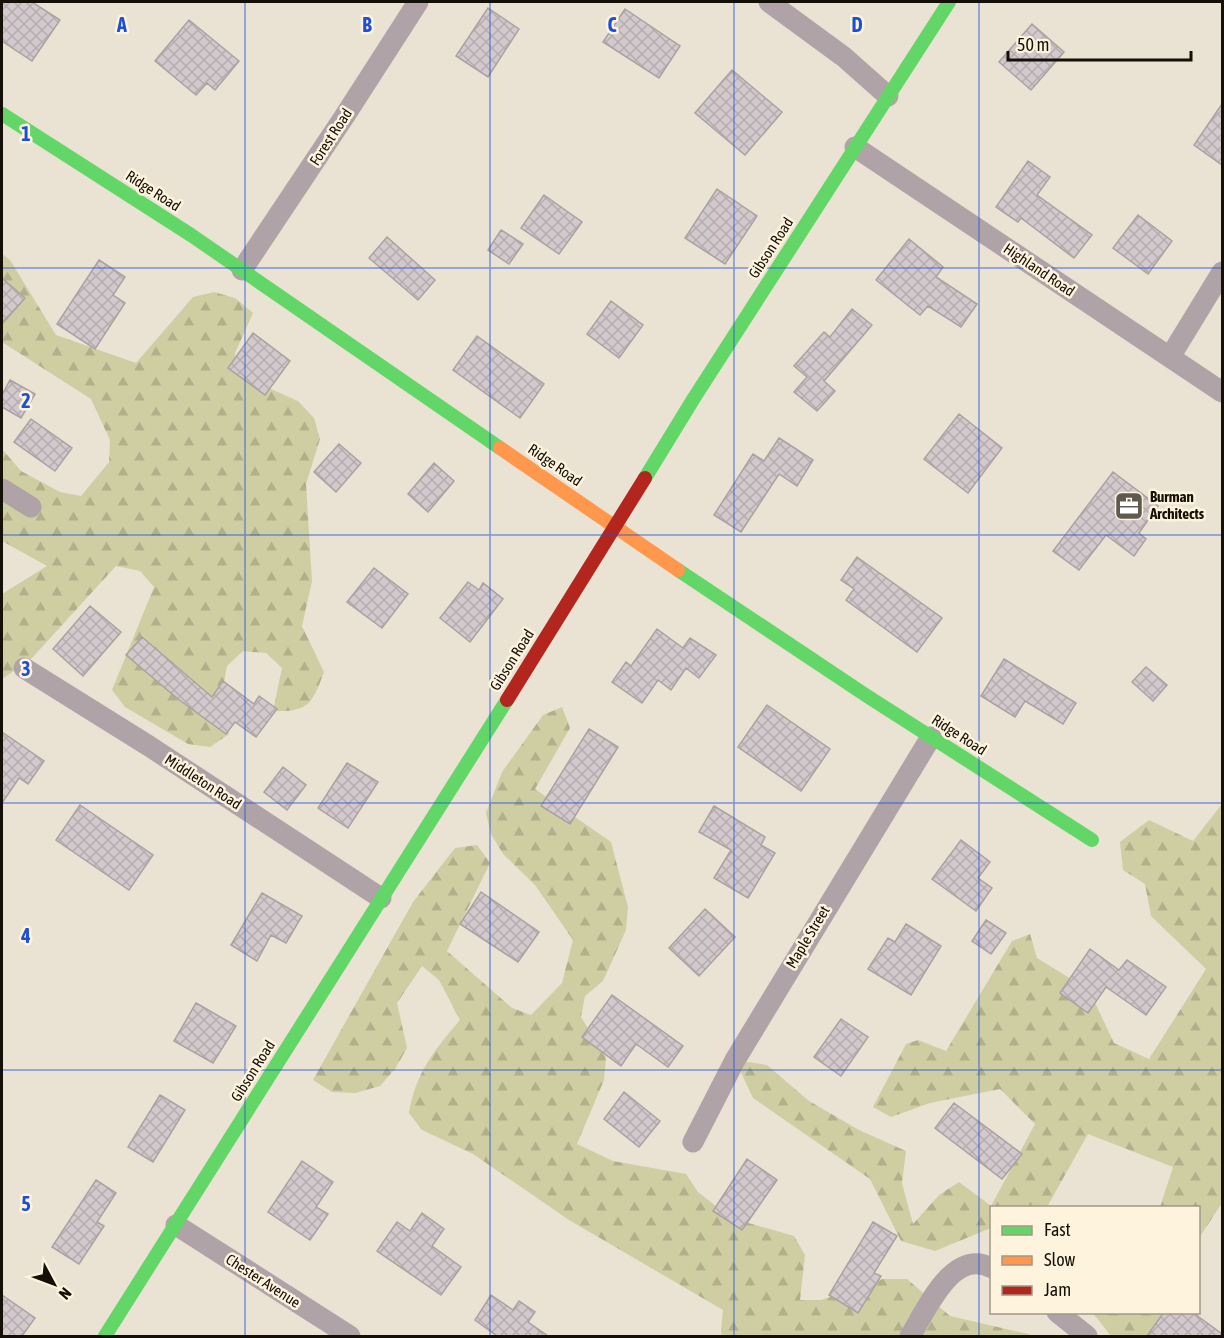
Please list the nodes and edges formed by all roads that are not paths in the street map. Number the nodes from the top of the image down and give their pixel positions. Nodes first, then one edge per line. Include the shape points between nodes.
1 (418, 2) edge
2 (769, 2) edge
3 (949, 2) edge
4 (888, 96) junction
5 (2, 114) edge
6 (855, 147) junction
7 (242, 270) junction
8 (1222, 272) edge
9 (1170, 357) junction
10 (1222, 392) edge
11 (2, 489) edge
12 (31, 507) dead end
13 (614, 526) junction
14 (24, 668) dead end
15 (931, 736) junction
16 (1092, 840) dead end
17 (381, 898) junction
18 (693, 1142) dead end
19 (176, 1225) junction
20 (990, 1268) edge
21 (1060, 1314) edge
22 (105, 1336) edge
23 (350, 1336) edge
24 (910, 1336) edge
25 (1087, 1336) edge

1 - 7 street, Forest Road
2 - 4 street via 844,57
3 - 4 street, Gibson Road
4 - 6 street, Gibson Road
5 - 7 street, Ridge Road
6 - 9 street, Highland Road
6 - 13 street, Gibson Road
7 - 13 street, Ridge Road
8 - 9 street
9 - 10 street, Highland Road
11 - 12 street
13 - 15 street, Ridge Road
13 - 17 street, Gibson Road
14 - 17 street, Middleton Road
15 - 16 street, Ridge Road
15 - 18 street, Maple Street via 735,1060
17 - 19 street, Gibson Road
19 - 22 street, Gibson Road
19 - 23 street, Chester Avenue
20 - 24 street via 971,1263 958,1268 946,1279
21 - 25 street

